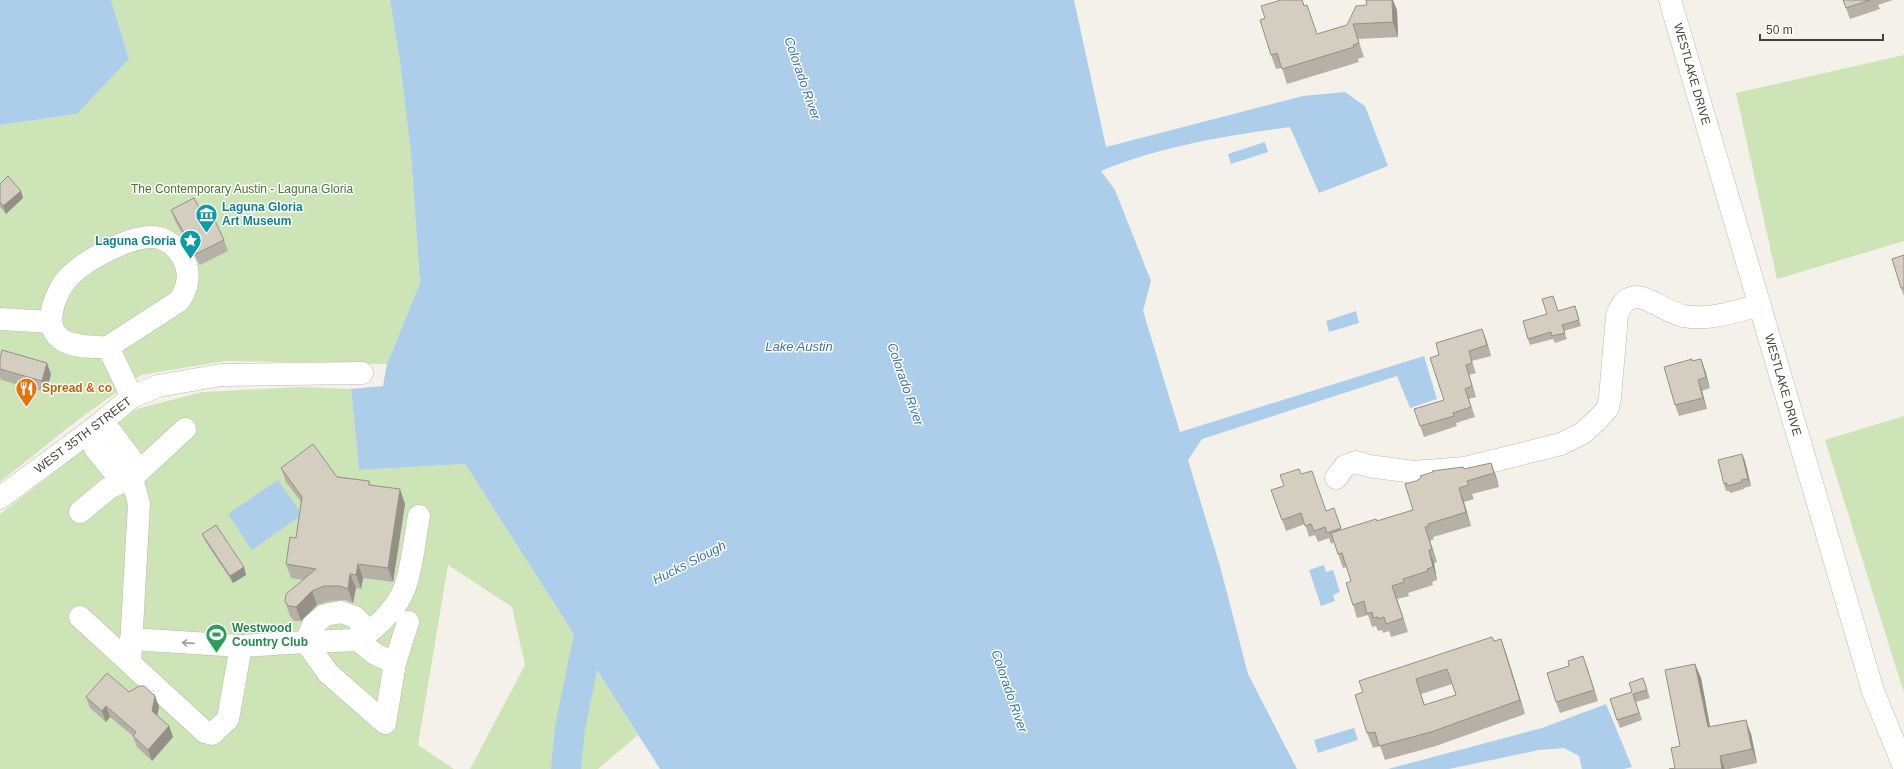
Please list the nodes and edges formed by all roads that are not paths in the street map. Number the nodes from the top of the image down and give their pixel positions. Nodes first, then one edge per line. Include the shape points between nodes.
1 (1670, 0) edge
2 (1760, 305) junction
3 (0, 319) edge
4 (51, 322) junction
5 (108, 347) junction
6 (362, 373) dead end
7 (132, 397) junction
8 (93, 429) junction
9 (185, 429) dead end
10 (132, 478) junction
11 (1336, 478) dead end
12 (0, 498) edge
13 (80, 512) dead end
14 (419, 516) dead end
15 (80, 617) dead end
16 (408, 622) dead end
17 (364, 636) junction
18 (132, 639) junction
19 (306, 642) junction
20 (241, 646) junction
21 (130, 663) junction
22 (395, 663) junction
23 (1904, 767) edge

1 - 2 street, WESTLAKE DRIVE
2 - 11 street via 1708,317 1683,316 1638,297 1627,300 1617,316 1608,408 1583,433 1561,444 1465,468 1413,472 1356,462 1345,466
2 - 23 street, WESTLAKE DRIVE via 1873,691
3 - 4 street
4 - 5 street via 52,330 60,338 88,347
4 - 5 street via 58,292 70,276 83,265 98,255 134,240 151,236 162,238 178,250 184,259 188,282 184,294 169,308
5 - 7 street
6 - 7 street, WEST 35TH STREET via 221,375 158,386
7 - 8 street, WEST 35TH STREET
8 - 10 street via 95,448 112,470 117,475
8 - 12 street, WEST 35TH STREET
9 - 10 street
10 - 13 street via 109,488
10 - 18 street via 139,504
14 - 17 street via 405,587 381,622
15 - 21 street
16 - 22 street
17 - 19 street via 356,617 341,612 325,615 313,625
17 - 22 street via 375,654
20 -> 18 street
18 - 21 street
19 - 20 street
19 - 22 street via 328,673 385,723
20 - 21 street via 228,719 212,734 205,732

